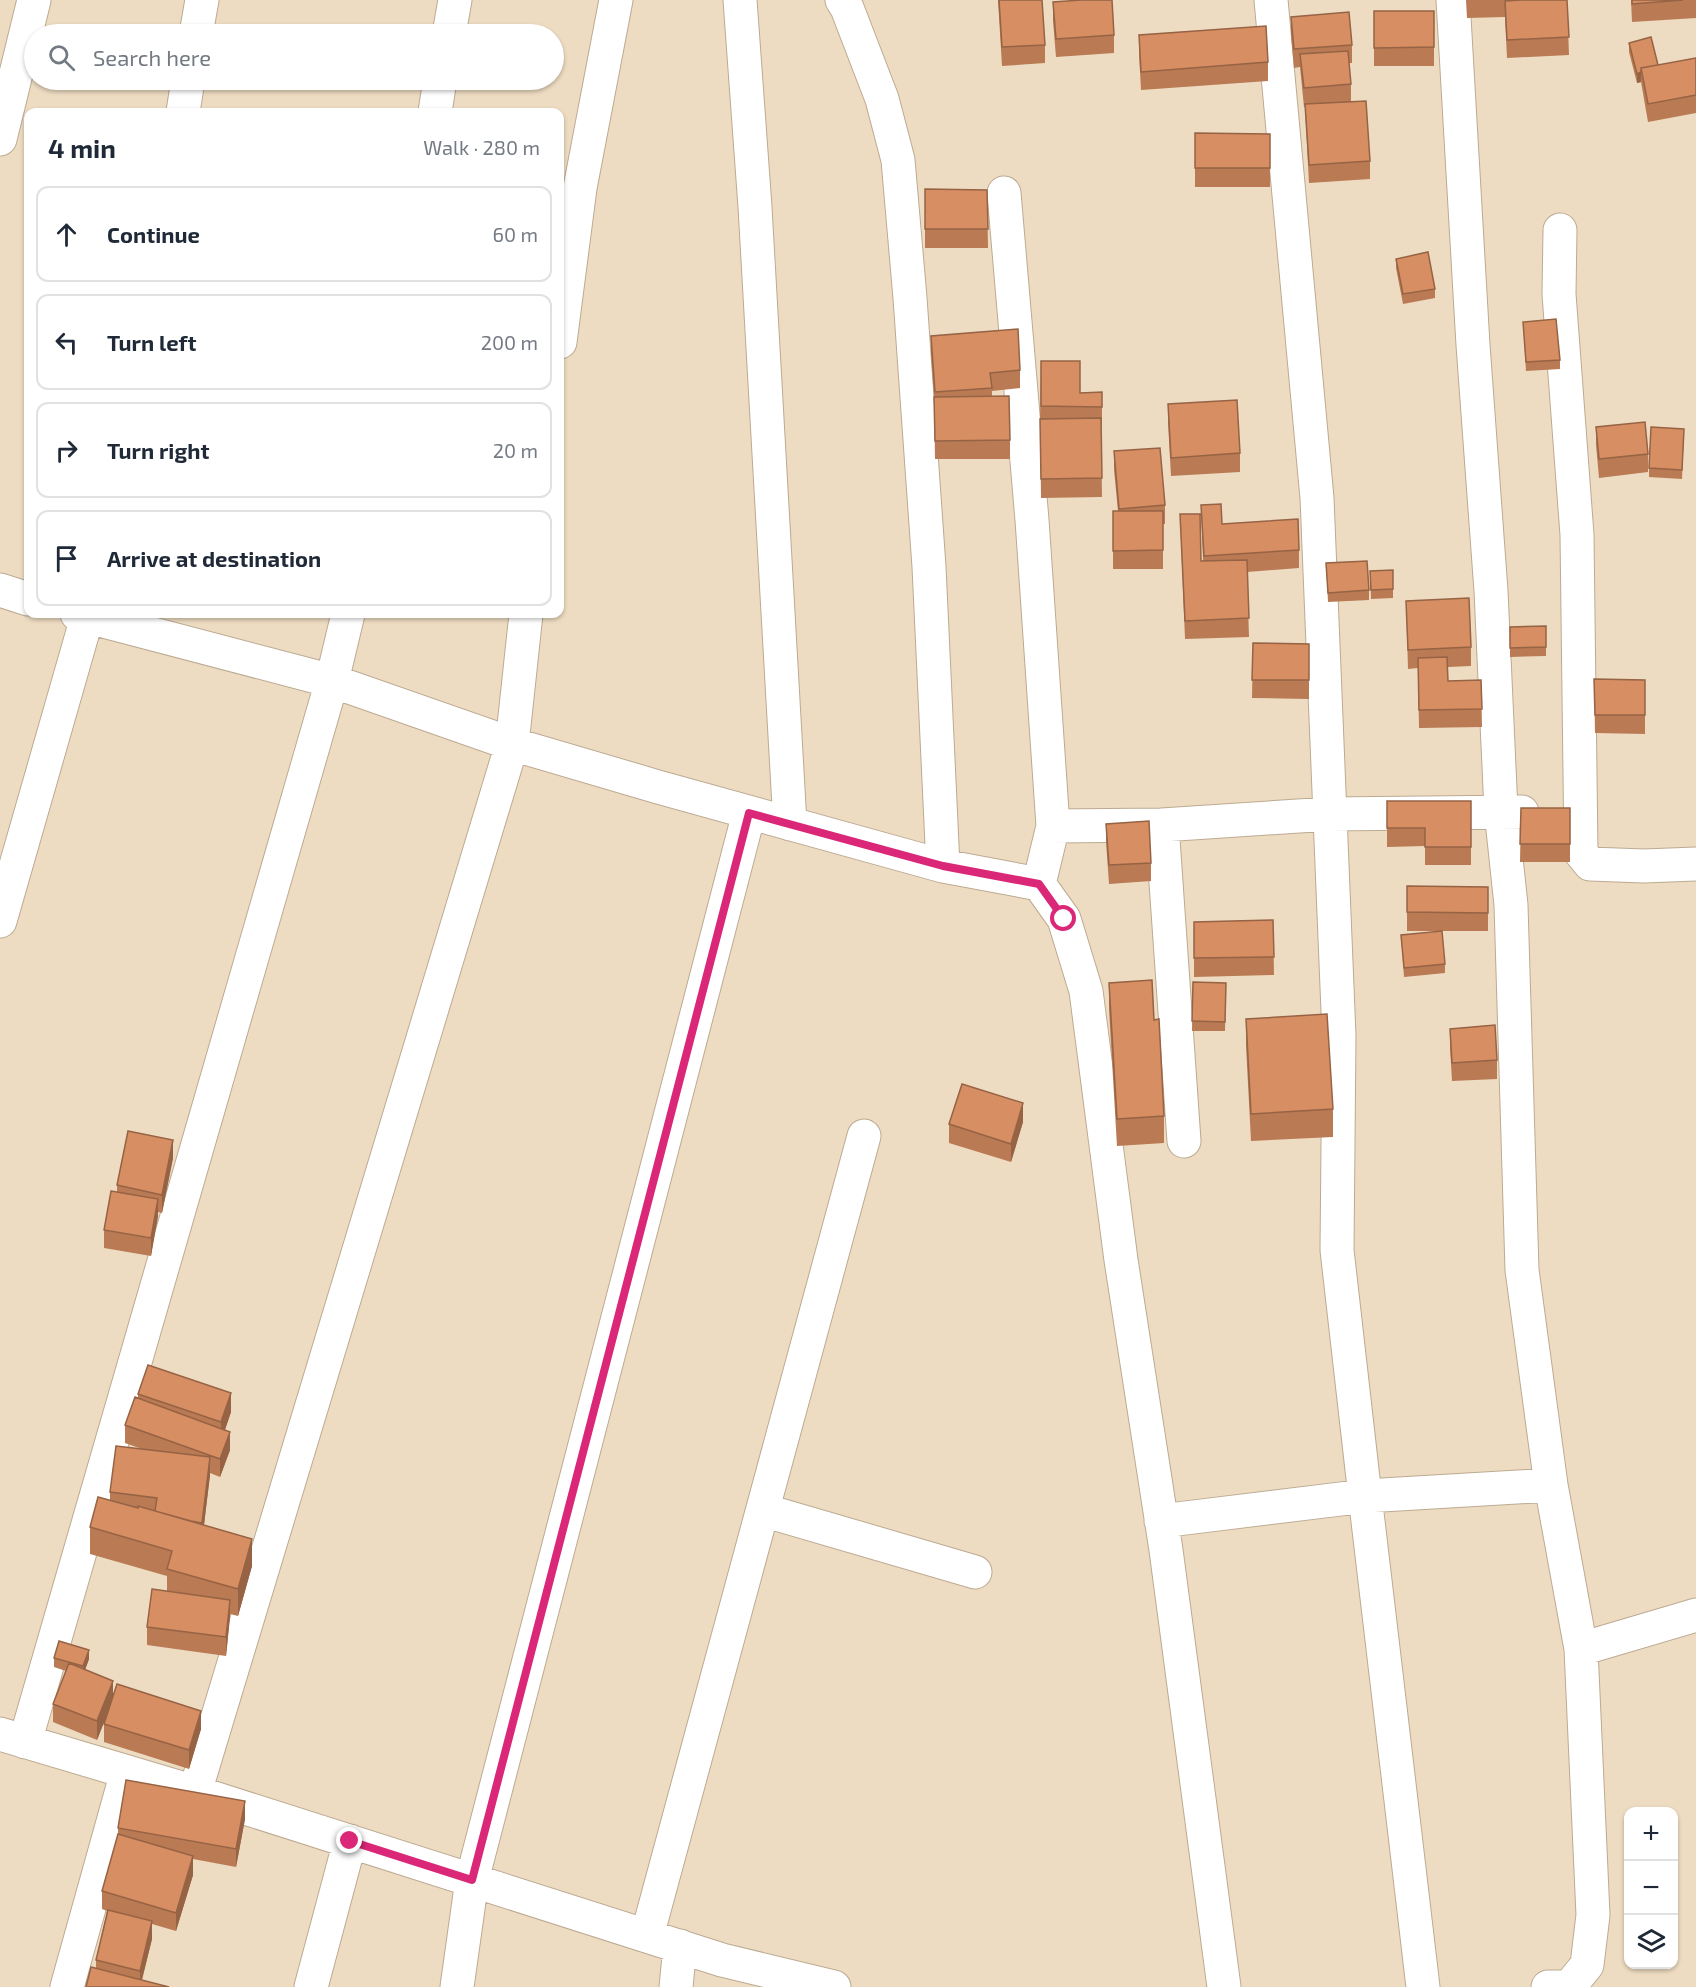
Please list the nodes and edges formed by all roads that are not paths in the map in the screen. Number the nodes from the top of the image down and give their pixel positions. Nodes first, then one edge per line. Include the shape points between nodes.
1 (34, 0) edge
2 (202, 0) edge
3 (455, 0) edge
4 (616, 0) edge
5 (740, 0) edge
6 (842, 0) edge
7 (1270, 0) edge
8 (1453, 0) edge
9 (28, 24) edge
10 (198, 24) edge
11 (451, 24) edge
12 (24, 41) edge
13 (186, 90) edge
14 (439, 90) edge
15 (184, 108) edge
16 (436, 108) edge
17 (0, 139) edge
18 (1004, 193) dead end
19 (1560, 230) dead end
20 (564, 311) edge
21 (0, 590) edge
22 (24, 597) edge
23 (83, 618) edge
24 (99, 618) edge
25 (347, 618) edge
26 (526, 618) edge
27 (332, 681) junction
28 (512, 744) junction
29 (1501, 811) junction
30 (749, 813) junction
31 (1329, 814) junction
32 (1581, 815) junction
33 (790, 824) junction
34 (1162, 825) junction
35 (1053, 826) junction
36 (1696, 864) edge
37 (943, 866) junction
38 (1039, 884) junction
39 (0, 921) edge
40 (864, 1136) dead end
41 (1184, 1141) dead end
42 (1551, 1485) junction
43 (1365, 1496) junction
44 (763, 1510) junction
45 (1161, 1521) junction
46 (975, 1572) dead end
47 (1696, 1615) edge
48 (1581, 1649) junction
49 (12, 1738) edge
50 (127, 1772) junction
51 (195, 1792) junction
52 (350, 1841) junction
53 (472, 1880) junction
54 (647, 1936) junction
55 (680, 1946) junction
56 (67, 1987) edge
57 (310, 1987) edge
58 (457, 1987) edge
59 (675, 1987) edge
60 (834, 1987) edge
61 (1224, 1987) edge
62 (1424, 1987) edge
63 (1548, 1987) edge

1 - 9 street
2 - 10 street
3 - 11 street
4 - 20 street via 580,189
5 - 33 street via 758,242
6 - 37 street via 882,99 898,160 929,567
7 - 31 street via 1317,498
8 - 29 street via 1491,591
12 - 17 street
13 - 15 street
14 - 16 street
18 - 35 street
19 - 32 street via 1559,294 1577,535
21 - 22 street
23 - 39 street
24 - 27 street
25 - 27 street
26 - 28 street
27 - 28 street
27 - 49 street
28 - 30 street
28 - 51 street
29 - 31 street
29 - 32 street
29 - 42 street via 1511,904 1522,1270
30 - 33 street
30 - 53 street
31 - 34 street
31 - 43 street via 1339,1036 1337,1250
32 - 36 street via 1581,854 1590,864
33 - 37 street
34 - 35 street
34 - 41 street
35 - 38 street
37 - 38 street
38 - 45 street via 1064,919 1086,991 1121,1260
40 - 44 street
42 - 43 street
42 - 48 street
43 - 45 street
43 - 62 street
44 - 46 street
44 - 54 street
45 - 61 street
47 - 48 street
48 - 63 street via 1593,1915 1587,1965 1569,1986
49 - 50 street
50 - 51 street
50 - 56 street
51 - 52 street
52 - 53 street
52 - 57 street
53 - 54 street
53 - 58 street
54 - 55 street
55 - 59 street
55 - 60 street

